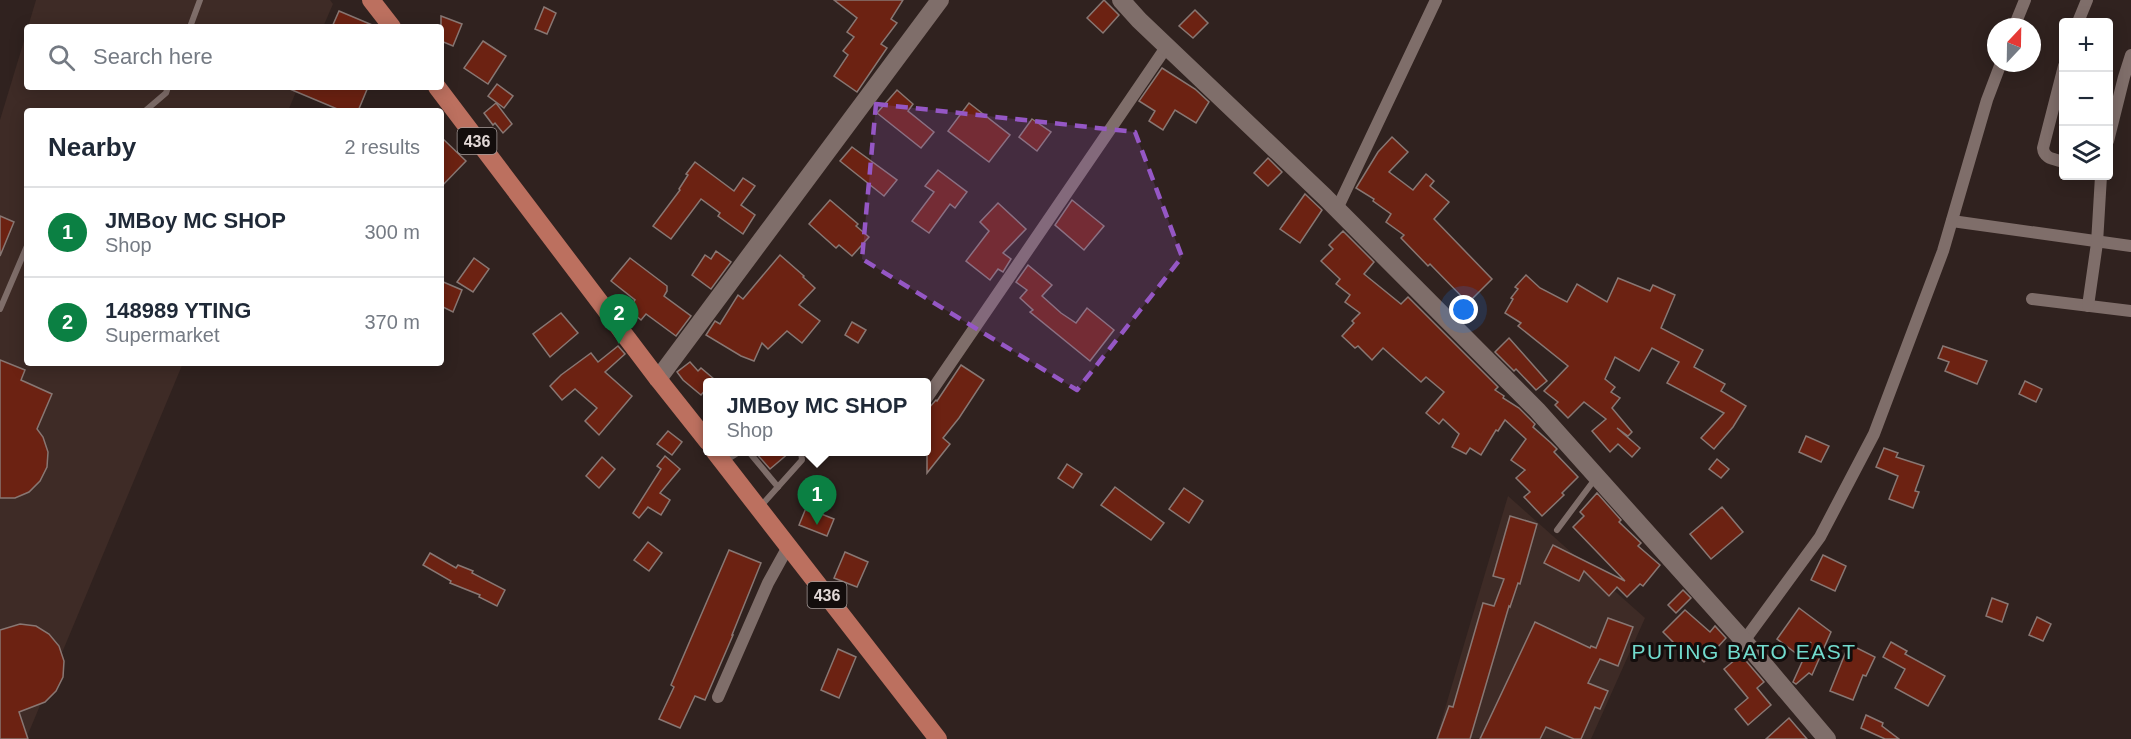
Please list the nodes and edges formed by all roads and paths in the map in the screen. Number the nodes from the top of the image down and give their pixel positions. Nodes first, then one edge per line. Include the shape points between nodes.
1 (200, 0) edge
2 (371, 0) edge
3 (940, 0) edge
4 (1121, 0) edge
5 (1436, 0) edge
6 (2025, 0) edge
7 (2087, 0) edge
8 (2018, 18) edge
9 (2080, 18) edge
10 (191, 24) edge
11 (390, 24) edge
12 (1167, 46) junction
13 (2131, 56) edge
14 (1998, 72) edge
15 (2062, 72) edge
16 (167, 90) edge
17 (439, 90) edge
18 (148, 108) edge
19 (2113, 126) edge
20 (2059, 161) edge
21 (2101, 180) edge
22 (1337, 209) junction
23 (1952, 221) junction
24 (2097, 243) junction
25 (2131, 246) edge
26 (24, 253) edge
27 (2032, 299) dead end
28 (2088, 306) junction
29 (0, 309) edge
30 (2131, 311) edge
31 (658, 379) junction
32 (931, 393) edge
33 (703, 436) edge
34 (752, 456) edge
35 (802, 456) edge
36 (719, 457) edge
37 (1597, 476) junction
38 (778, 487) junction
39 (760, 507) junction
40 (1557, 530) dead end
41 (789, 546) junction
42 (1744, 641) junction
43 (718, 697) dead end
44 (938, 739) edge
45 (1827, 739) edge

1 - 10 lane
2 - 11 main road
3 - 31 street
4 - 12 street
5 - 22 street
6 - 8 street
7 - 9 street
12 - 22 street
12 - 32 street
13 - 19 street
14 - 23 street
15 - 20 street via 2043,148 2047,157
16 - 18 lane
17 - 31 main road, 436
21 - 24 street
22 - 37 street via 1537,410
23 - 24 street
23 - 42 street via 1874,434 1820,537
24 - 25 street
24 - 28 street
26 - 29 lane
27 - 28 street
28 - 30 street
31 - 33 main road, 436
34 - 38 lane
35 - 38 lane
36 - 39 main road, 436
37 - 40 lane
37 - 42 street
38 - 39 lane
39 - 41 main road, 436
41 - 43 street via 768,583
41 - 44 main road, 436
42 - 45 street

